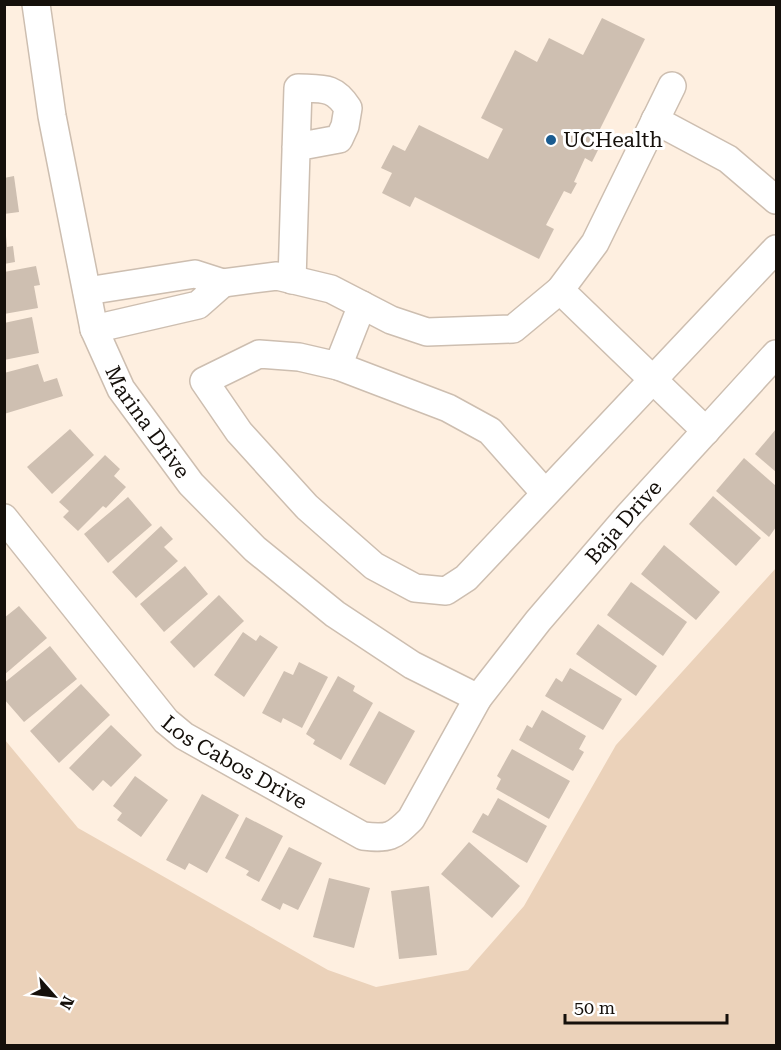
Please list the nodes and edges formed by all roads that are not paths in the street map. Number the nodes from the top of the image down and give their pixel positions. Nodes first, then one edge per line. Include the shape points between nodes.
1 (36, 4) edge
2 (672, 86) dead end
3 (656, 120) junction
4 (296, 147) dead end
5 (777, 200) edge
6 (777, 249) edge
7 (292, 279) junction
8 (223, 283) junction
9 (561, 290) junction
10 (87, 291) junction
11 (362, 305) junction
12 (94, 329) junction
13 (777, 354) edge
14 (338, 366) junction
15 (654, 379) junction
16 (706, 431) junction
17 (545, 493) junction
18 (4, 518) edge
19 (478, 698) junction

1 - 10 street, Marina Drive via 52,116
2 - 3 street
3 - 5 street via 728,159
3 - 9 street via 595,243
4 - 7 street
6 - 15 street
7 - 8 street via 277,276
7 - 11 street via 331,289
8 - 10 street via 195,274
8 - 12 street via 198,305
9 - 11 street via 513,329 427,332
9 - 15 street
10 - 12 street, Marina Drive
11 - 14 street
12 - 19 street, Marina Drive via 128,399 191,484 255,549 335,614 412,665
13 - 16 street, Baja Drive
14 - 17 street via 448,408 490,431
14 - 17 street via 299,357 259,354 204,381 239,432 307,507 374,566 416,588 446,591 466,578
15 - 16 street
15 - 17 street
16 - 19 street, Baja Drive via 546,612
18 - 19 street, Los Cabos Drive via 166,721 184,736 363,836 396,835 411,819

